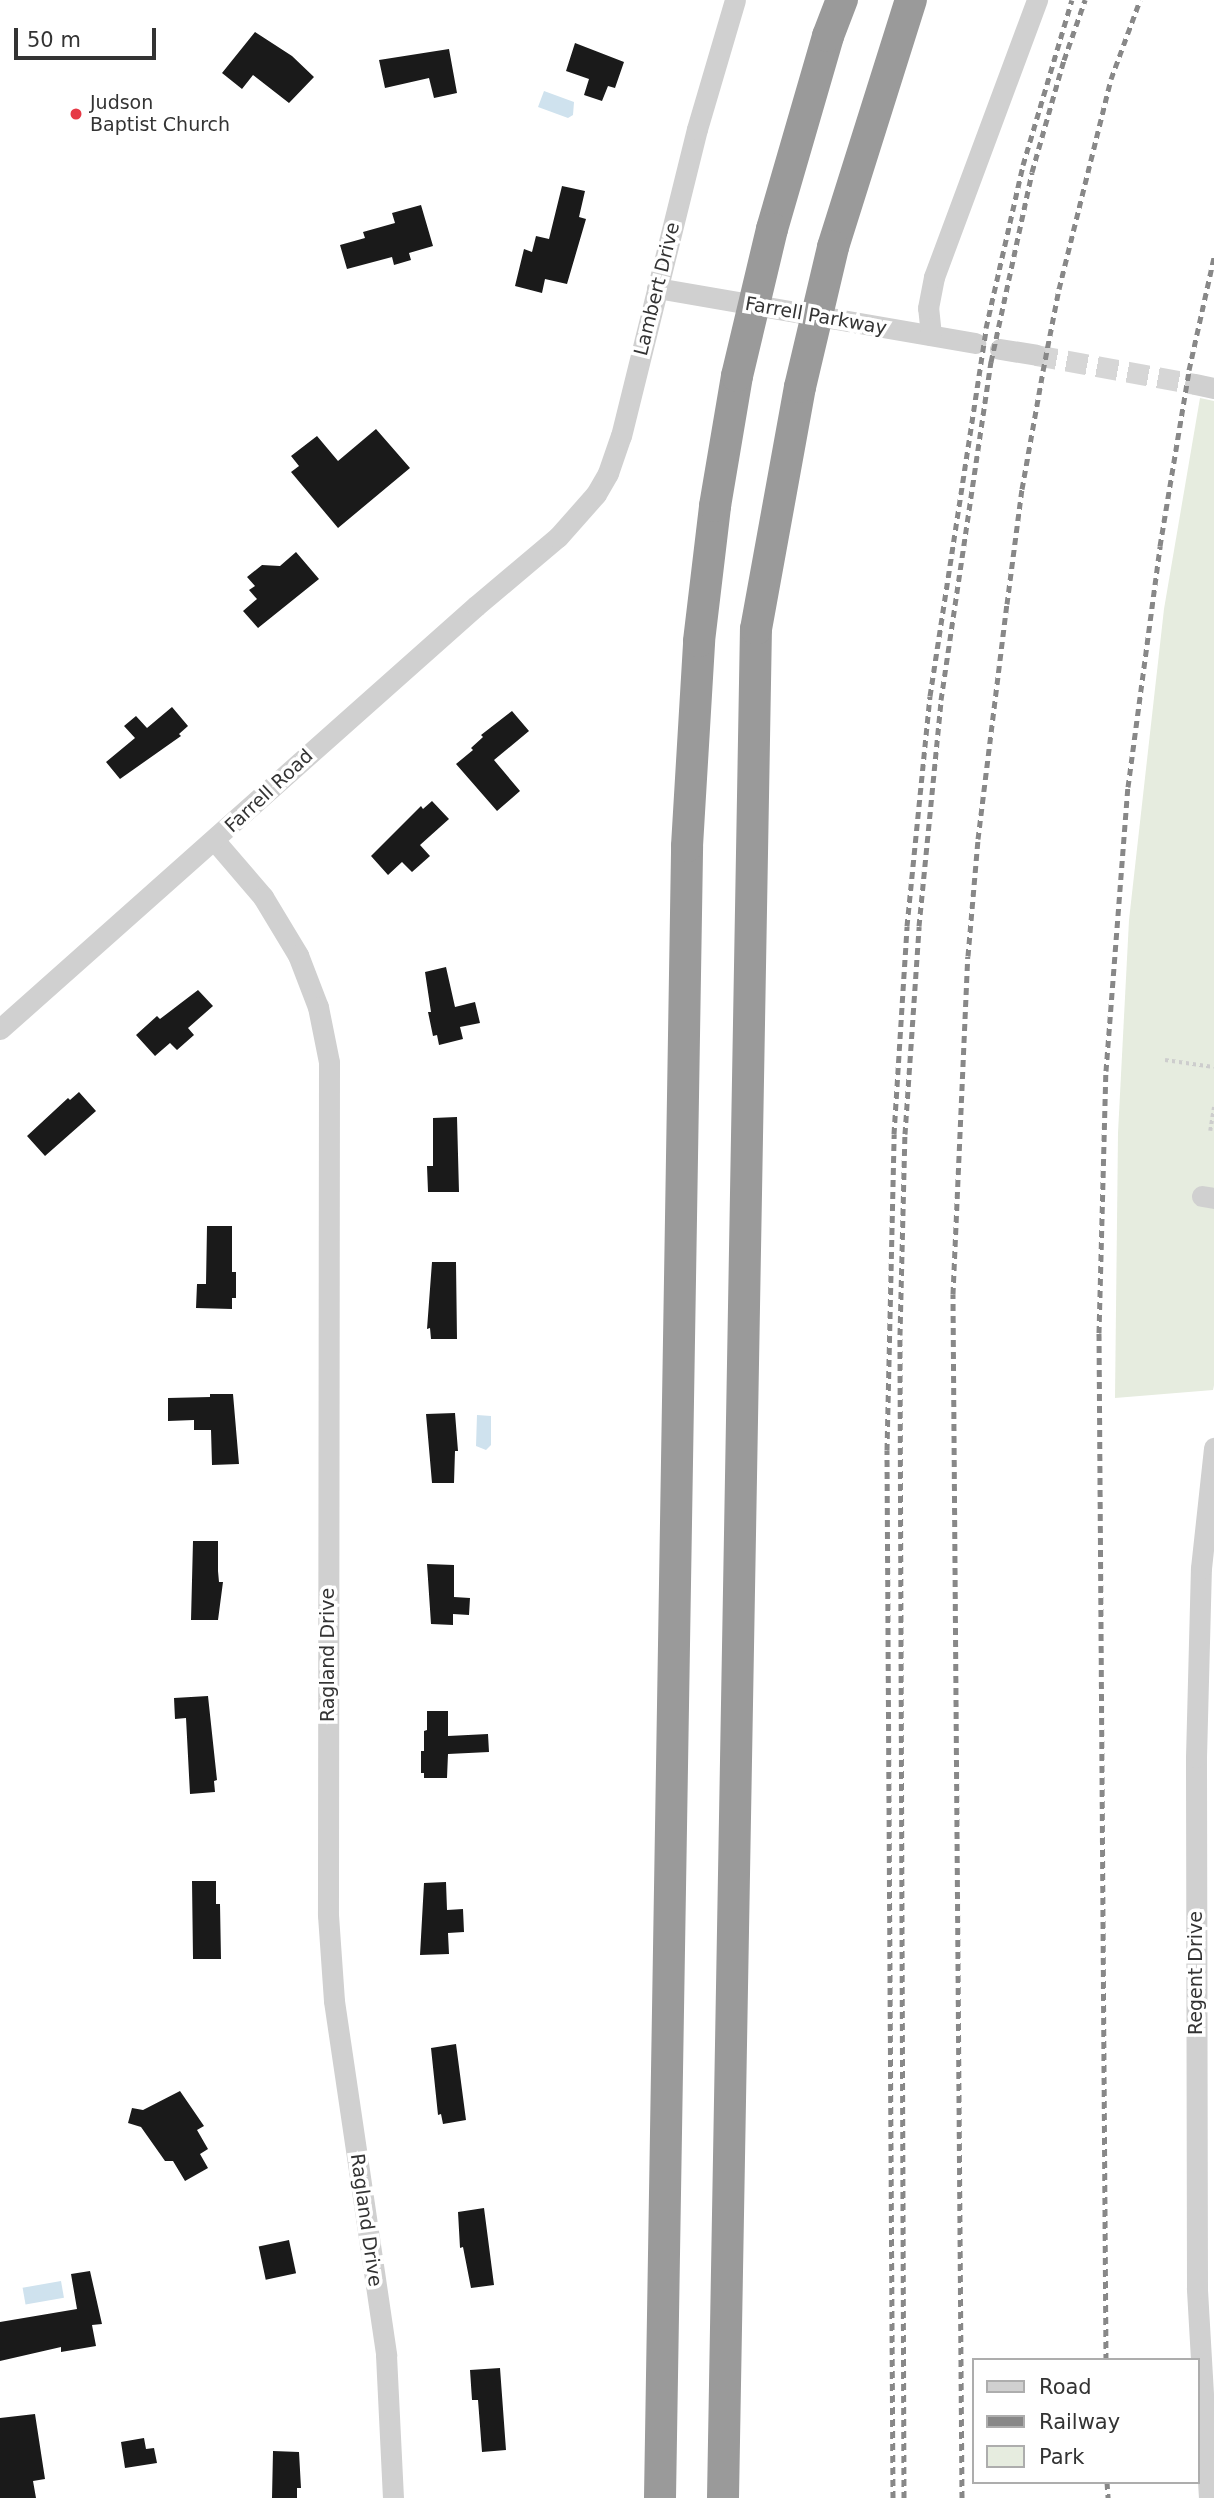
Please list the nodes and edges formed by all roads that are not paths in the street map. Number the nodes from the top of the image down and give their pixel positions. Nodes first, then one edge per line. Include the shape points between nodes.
1 (735, 0) edge
2 (842, 0) edge
3 (911, 0) edge
4 (1037, 0) edge
5 (657, 288) junction
6 (931, 335) junction
7 (975, 343) dead end
8 (1000, 349) dead end
9 (1036, 355) tunnel mouth
10 (538, 555) joint
11 (215, 841) junction
12 (0, 1029) edge
13 (1214, 1448) edge
14 (393, 2498) edge
15 (660, 2498) edge
16 (723, 2498) edge
17 (1209, 2498) edge

1 - 5 street, Lambert Drive
2 - 15 highway, bridge via 772,229 737,376 700,628 687,846
3 - 16 highway, bridge via 833,247 800,387 756,629
4 - 6 street via 934,276 928,308
5 - 6 street, Farrell Parkway
5 - 10 street, Lambert Drive via 608,472 579,516
6 - 7 street, Farrell Parkway
8 - 9 street
10 - 11 street, Farrell Road
11 - 12 street, Farrell Road
11 - 14 street, Ragland Drive via 263,897 298,955 318,1007 329,1062 328,1927 386,2355
13 - 17 street, Regent Drive via 1201,1568 1196,1757 1197,2288

